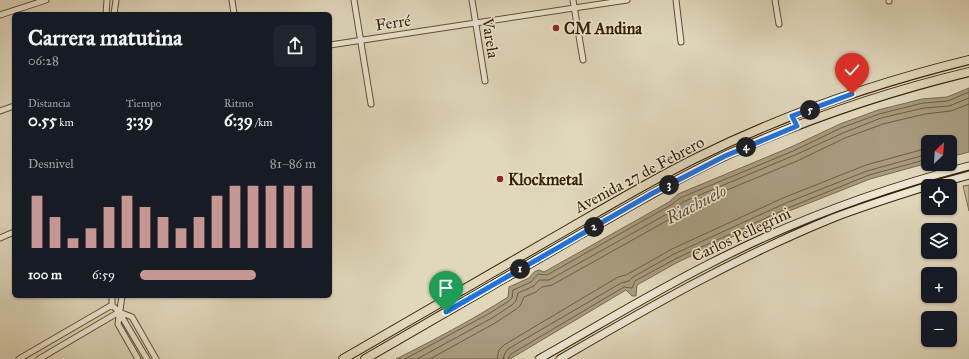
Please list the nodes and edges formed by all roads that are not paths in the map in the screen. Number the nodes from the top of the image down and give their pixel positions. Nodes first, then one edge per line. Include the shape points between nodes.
1 (46, 0) edge
2 (107, 0) edge
3 (116, 0) edge
4 (232, 0) edge
5 (354, 0) edge
6 (472, 0) edge
7 (573, 0) edge
8 (627, 0) edge
9 (676, 0) edge
10 (775, 0) edge
11 (574, 8) junction
12 (106, 12) edge
13 (114, 12) edge
14 (234, 12) edge
15 (0, 15) edge
16 (476, 23) junction
17 (779, 24) dead end
18 (361, 40) junction
19 (681, 42) dead end
20 (332, 45) edge
21 (583, 60) dead end
22 (969, 60) edge
23 (969, 72) edge
24 (901, 78) junction
25 (485, 81) dead end
26 (902, 89) junction
27 (371, 104) dead end
28 (12, 107) edge
29 (0, 111) edge
30 (792, 116) junction
31 (797, 126) junction
32 (969, 166) edge
33 (969, 175) edge
34 (954, 179) edge
35 (921, 189) edge
36 (12, 233) edge
37 (0, 238) edge
38 (549, 240) junction
39 (554, 249) junction
40 (112, 298) edge
41 (122, 298) edge
42 (112, 305) junction
43 (119, 312) junction
44 (18, 359) edge
45 (39, 359) edge
46 (138, 359) edge
47 (147, 359) edge
48 (156, 359) edge
49 (343, 359) edge
50 (365, 359) edge
51 (539, 359) edge
52 (560, 359) edge

1 - 15 street
2 - 12 street
3 - 13 street
4 - 14 street
5 - 18 street
6 - 16 street, Varela
7 - 11 street
8 - 11 street, Ferré
9 - 19 street
10 - 17 street
11 - 16 street, Ferré
11 - 21 street
16 - 18 street, Ferré
16 - 25 street, Varela
18 - 20 street, Ferré
18 - 27 street
22 - 24 main road, Avenida 27 de Febrero
23 - 26 main road
24 - 26 main road
24 - 30 main road, Avenida 27 de Febrero
26 - 31 main road
28 - 29 street
30 - 31 main road
30 - 38 main road, Avenida 27 de Febrero via 696,158
31 - 39 main road, Avenida 27 de Febrero via 797,131 784,136 776,134 725,156
32 - 51 main road, Carlos Pellegrini via 833,208 761,239 700,268
33 - 34 main road, Carlos Pellegrini
35 - 52 main road, Carlos Pellegrini via 835,217 732,263
36 - 37 street
38 - 39 main road
38 - 49 main road, Avenida 27 de Febrero
39 - 50 main road via 555,255 536,266 527,265
40 - 42 street
41 - 43 street
42 - 43 street
42 - 44 street
43 - 45 street
43 - 46 street via 118,324
43 - 47 street
43 - 48 street via 132,317

